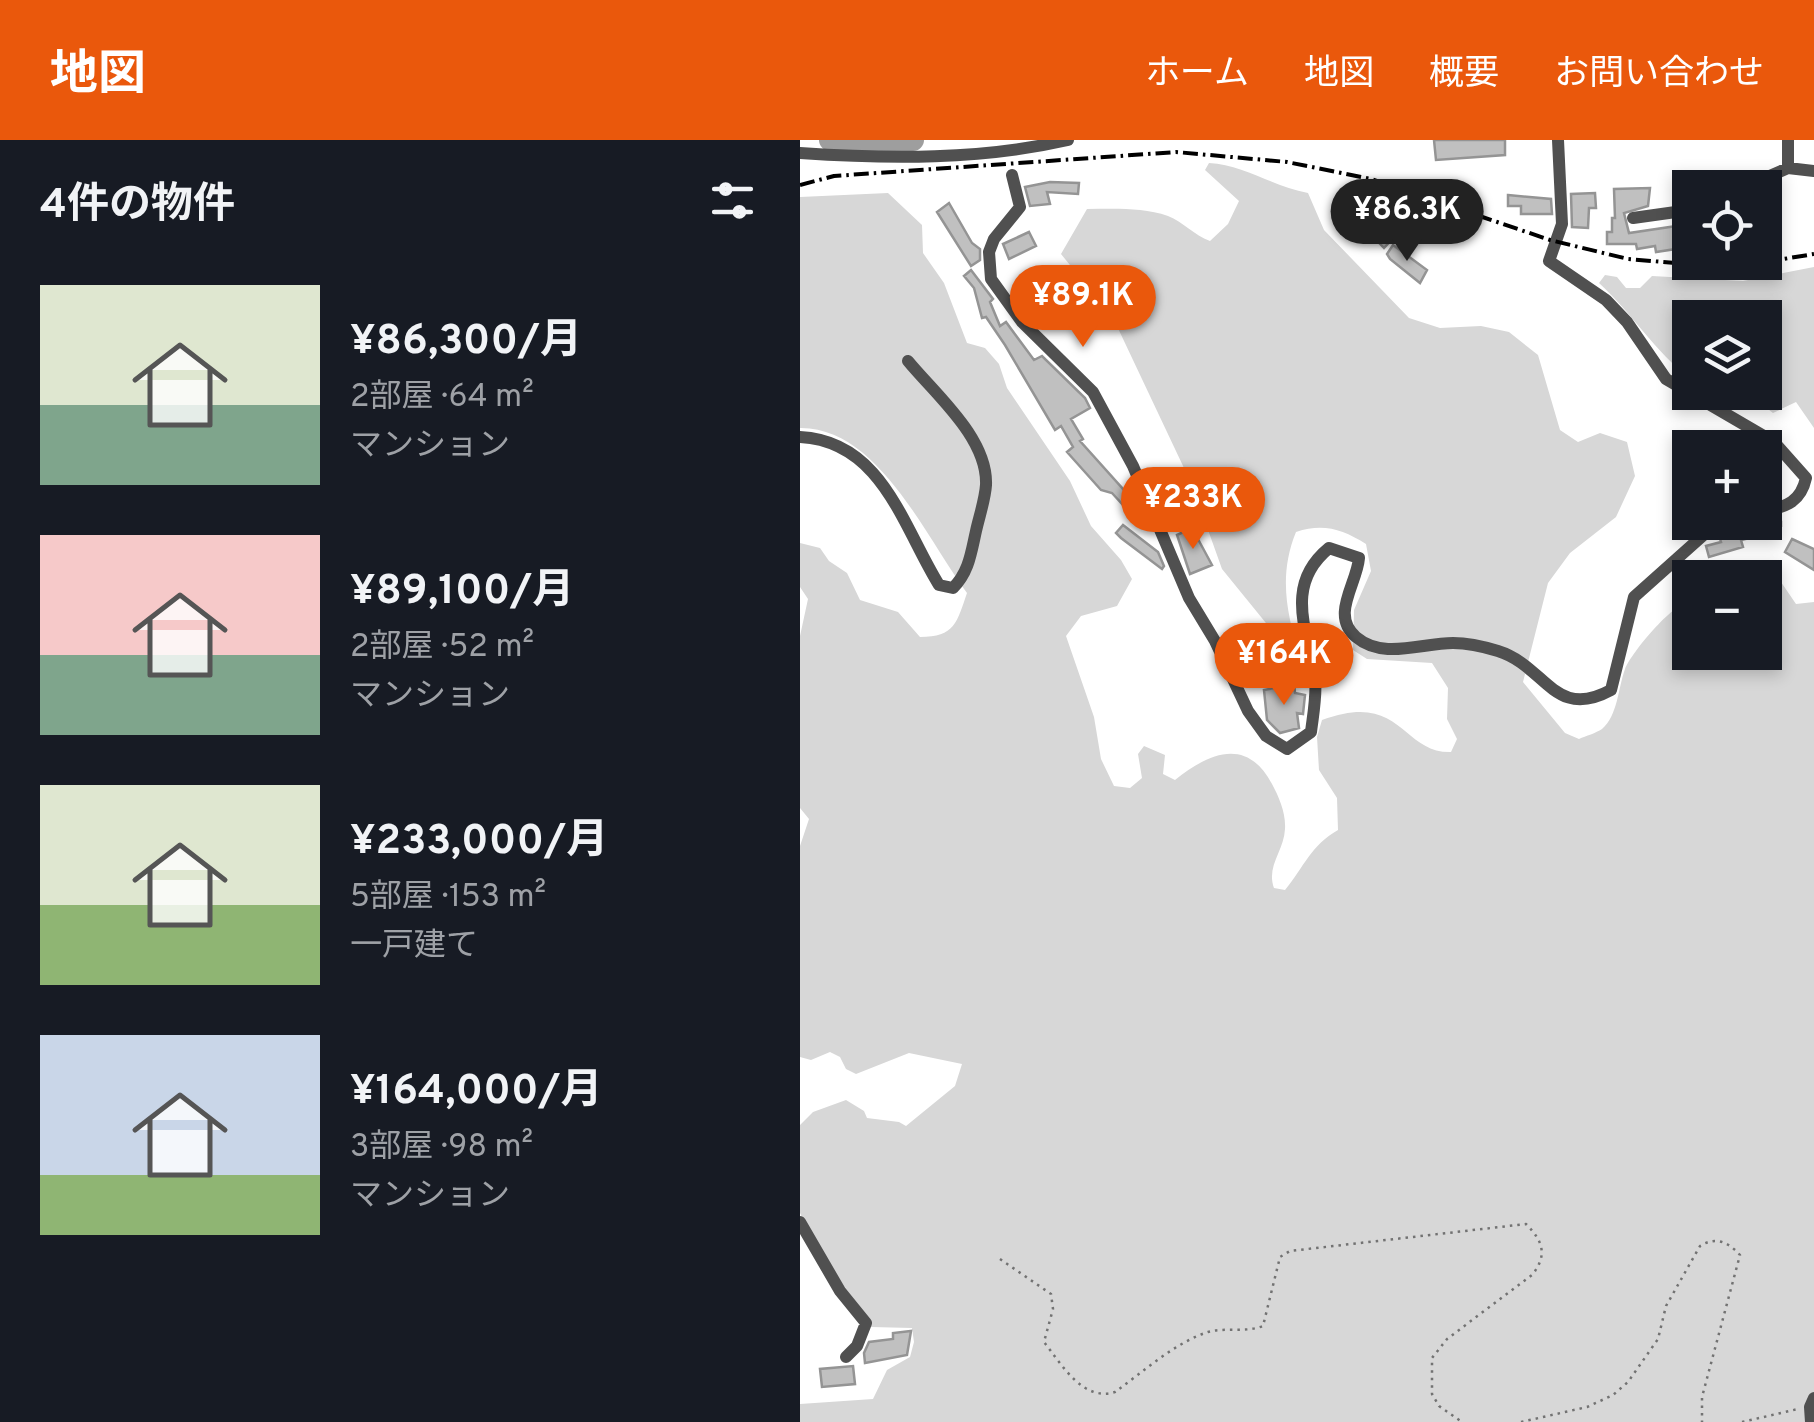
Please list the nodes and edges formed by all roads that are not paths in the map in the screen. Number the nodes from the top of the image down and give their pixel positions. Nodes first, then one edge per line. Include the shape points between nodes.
1 (1068, 140) edge
2 (1558, 140) edge
3 (1788, 140) edge
4 (800, 153) edge
5 (1788, 168) junction
6 (1782, 171) edge
7 (1814, 171) edge
8 (1012, 175) dead end
9 (1672, 213) edge
10 (1633, 218) dead end
11 (908, 361) dead end
12 (1753, 430) edge
13 (800, 437) edge
14 (1782, 450) edge
15 (1782, 506) edge
16 (1698, 540) edge
17 (800, 1222) edge
18 (846, 1357) dead end
19 (1812, 1403) edge
20 (1810, 1422) edge

1 - 4 street via 1005,152 914,157
2 - 12 street via 1562,224 1549,260 1606,300 1666,379
3 - 5 street
5 - 6 street
5 - 7 street
8 - 16 street via 1020,207 994,239 991,279 1022,322 1093,392 1248,711 1266,736 1288,749 1311,732 1316,683 1302,601 1312,562 1329,548 1358,558 1344,610 1357,638 1378,648 1454,643 1502,652 1571,701 1612,690 1634,597
9 - 10 street
11 - 13 street via 983,461 986,485 973,547 966,576 954,588 939,585 899,505 849,450
14 - 15 street via 1806,478 1796,501
17 - 18 street via 866,1323
19 - 20 street

